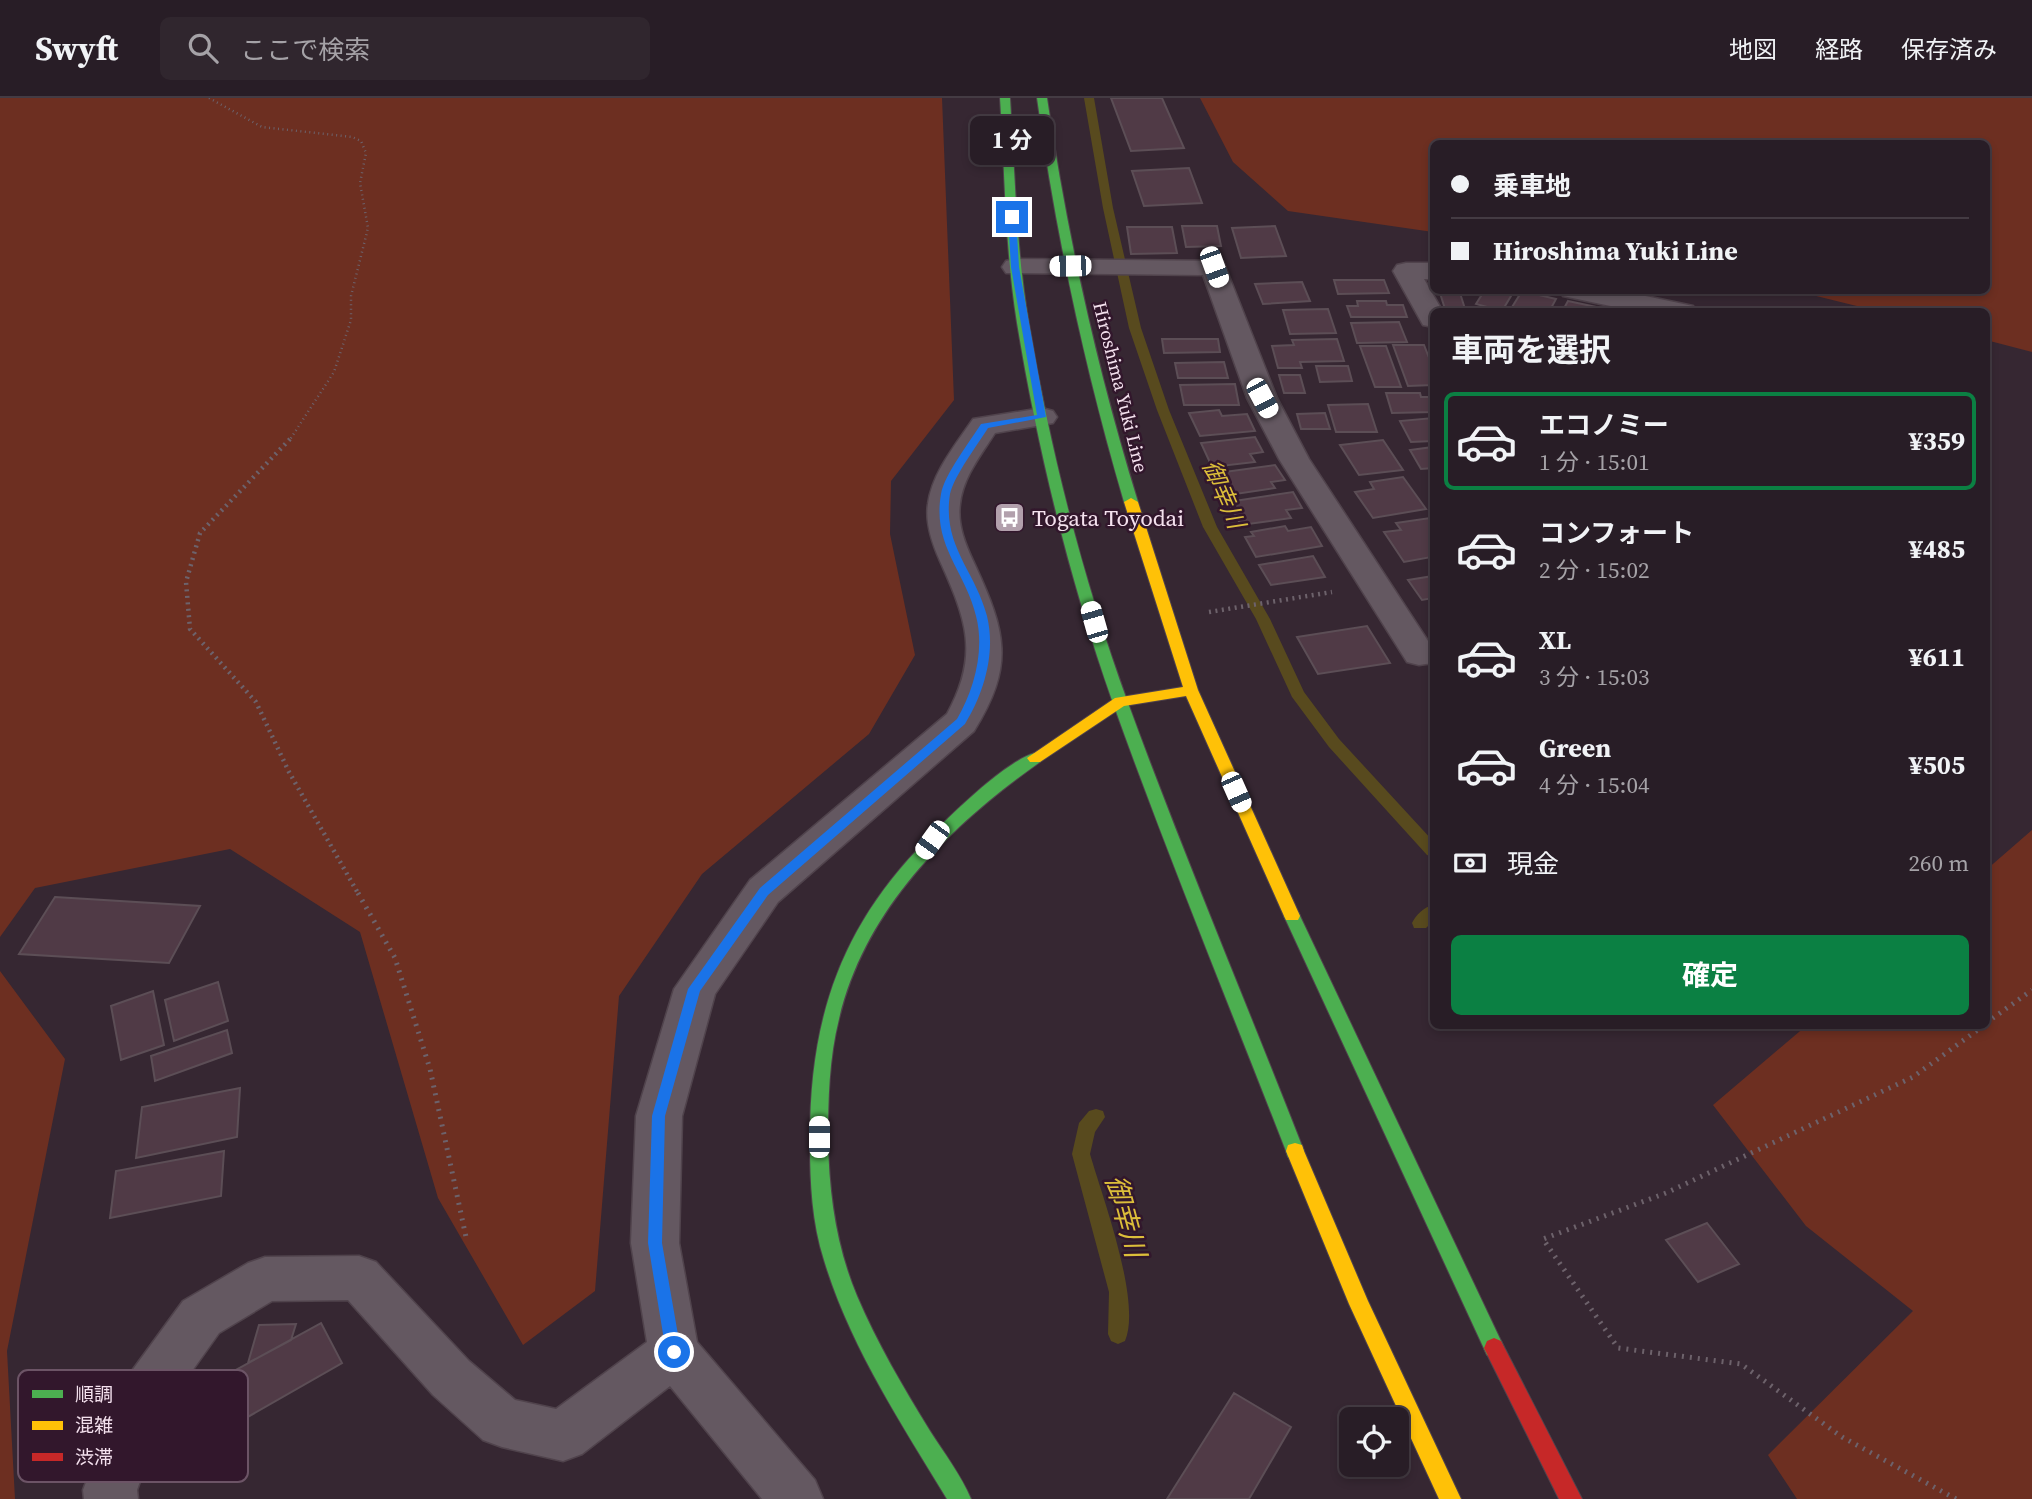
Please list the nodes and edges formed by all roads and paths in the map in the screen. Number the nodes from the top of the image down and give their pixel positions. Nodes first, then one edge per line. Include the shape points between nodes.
1 (209, 98) edge
2 (1005, 98) edge
3 (1042, 98) edge
4 (1070, 266) junction
5 (1015, 267) junction
6 (1430, 271) edge
7 (1593, 294) edge
8 (1663, 308) edge
9 (1430, 314) edge
10 (1042, 417) junction
11 (1375, 585) junction
12 (1205, 613) dead end
13 (1430, 652) edge
14 (1191, 690) junction
15 (1120, 702) junction
16 (2032, 990) edge
17 (1990, 1020) edge
18 (1978, 1029) edge
19 (466, 1237) dead end
20 (674, 1352) junction
21 (163, 1370) edge
22 (113, 1482) edge
23 (111, 1499) edge
24 (796, 1499) edge
25 (960, 1499) edge
26 (1450, 1499) edge
27 (1571, 1499) edge
28 (1956, 1499) edge

1 - 19 path via 262,127 352,137 361,141 366,153 360,183 368,228 351,296 351,320 334,372 293,436 200,533 186,582 190,629 256,702 289,772 395,958 430,1069
2 - 5 main road
3 - 4 main road, Hiroshima Yuki Line
4 - 5 street
4 - 11 street via 1214,267 1262,398 1294,459
4 - 14 main road, Hiroshima Yuki Line via 1124,488
5 - 10 main road
6 - 9 street via 1406,271
7 - 8 street
10 - 15 main road via 1058,498
10 - 20 street via 984,425 946,490 943,527 982,616 984,652 977,695 961,722 764,891 695,989 659,1116 655,1243
11 - 12 path
11 - 13 street via 1419,654
14 - 15 main road
14 - 27 main road, Hiroshima Yuki Line via 1384,1122 1502,1369
15 - 25 main road via 1011,774 932,840 868,926 834,1003 818,1082 819,1165 833,1259 872,1356
15 - 26 main road via 1300,1164 1399,1398
16 - 17 path
18 - 28 path via 1901,1083 1666,1193 1543,1239 1618,1348 1741,1364 1842,1437
20 - 21 street via 564,1436 502,1422 451,1378 359,1278 265,1279 201,1317
20 - 24 street
22 - 23 street

